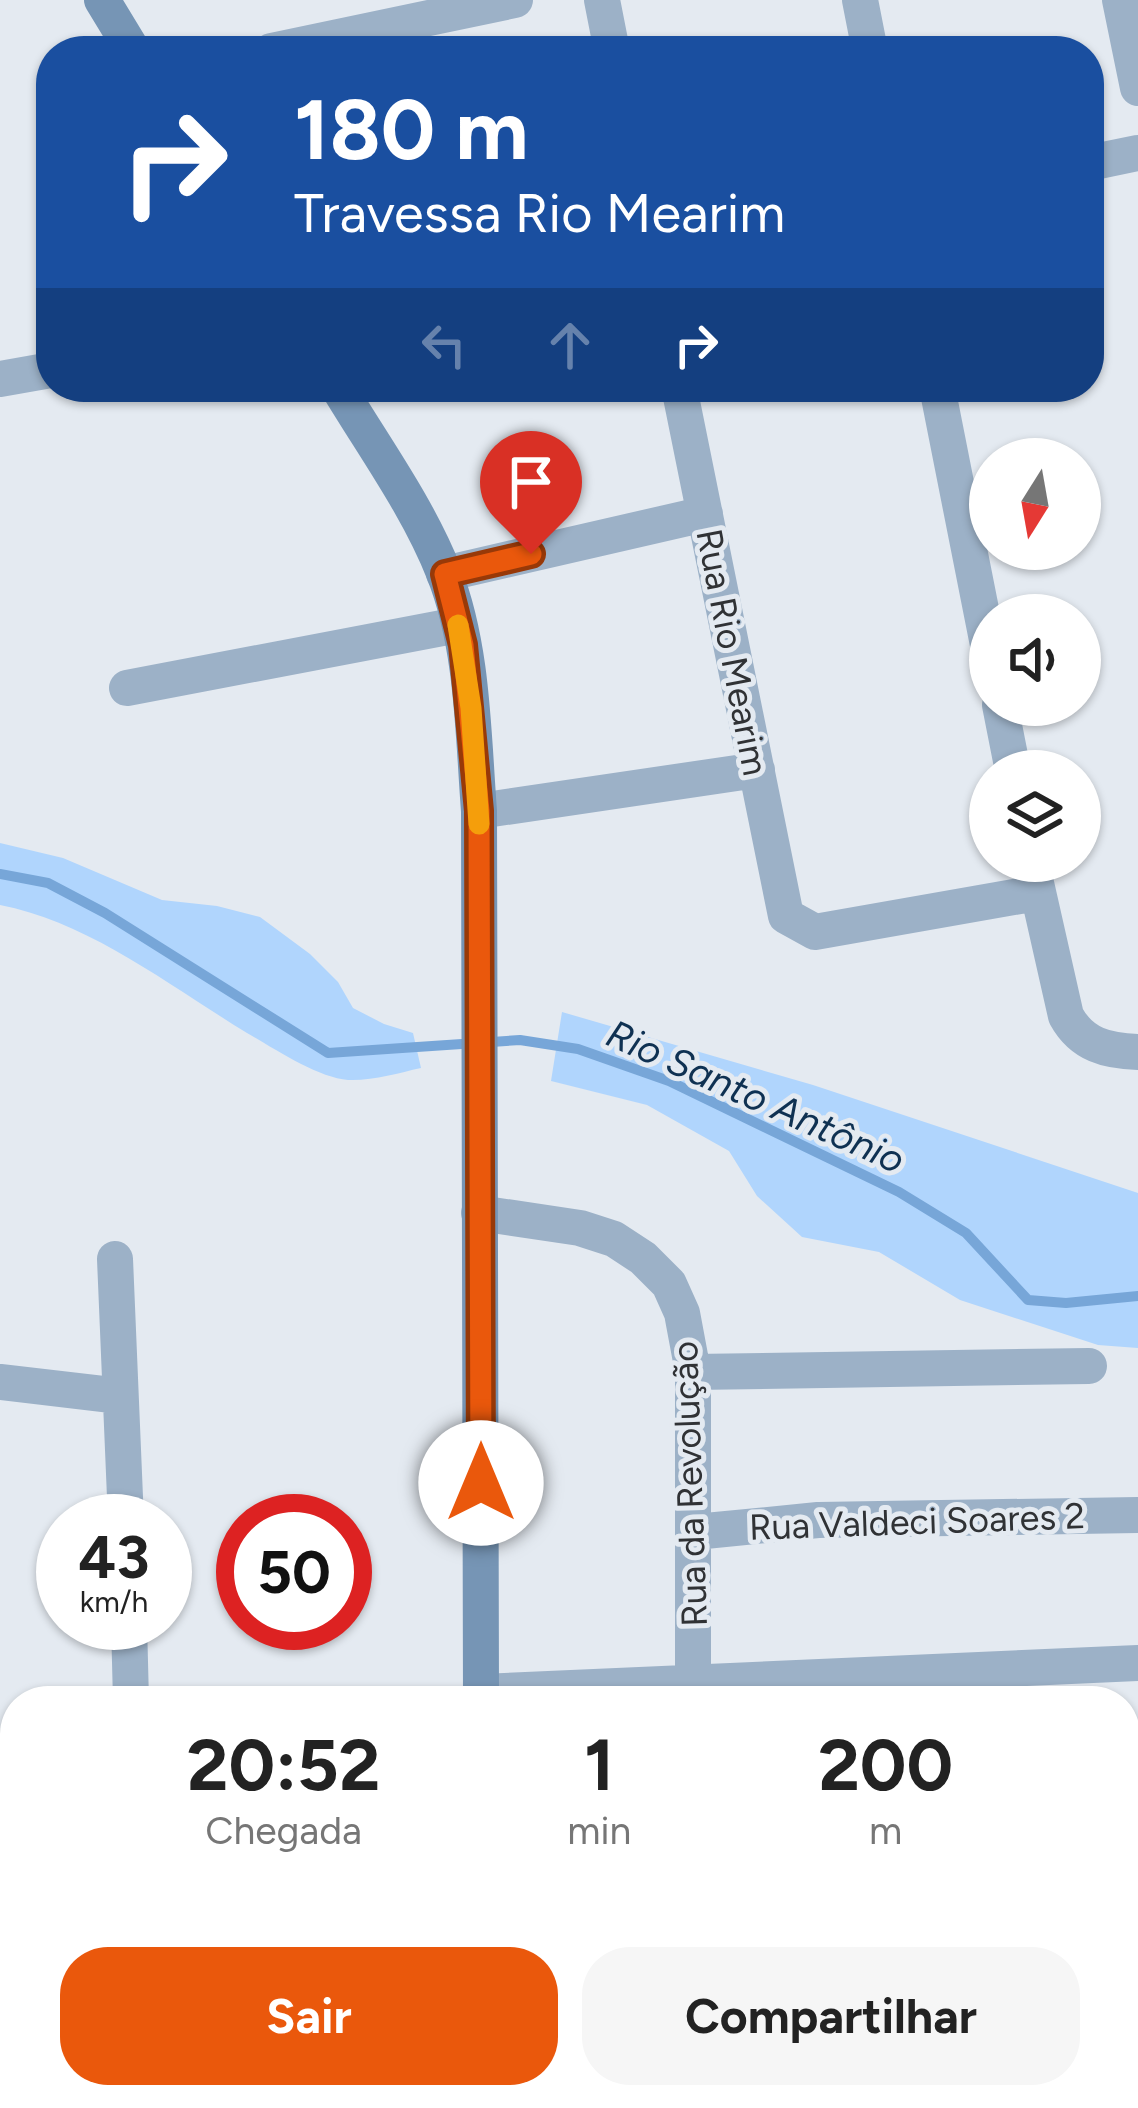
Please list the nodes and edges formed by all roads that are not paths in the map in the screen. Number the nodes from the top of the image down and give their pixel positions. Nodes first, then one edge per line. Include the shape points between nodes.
1 (102, 0) edge
2 (515, 0) edge
3 (602, 0) edge
4 (860, 0) edge
5 (1120, 0) edge
6 (124, 36) edge
7 (343, 36) edge
8 (609, 36) edge
9 (867, 36) edge
10 (1138, 88) edge
11 (1138, 152) edge
12 (1104, 160) edge
13 (36, 373) edge
14 (0, 379) edge
15 (347, 402) edge
16 (682, 402) edge
17 (940, 402) edge
18 (705, 514) junction
19 (445, 574) junction
20 (978, 594) edge
21 (458, 625) junction
22 (127, 688) dead end
23 (757, 770) junction
24 (479, 811) junction
25 (1014, 882) edge
26 (1035, 882) edge
27 (1138, 1052) edge
28 (479, 1213) junction
29 (115, 1259) dead end
30 (1090, 1366) dead end
31 (693, 1372) junction
32 (0, 1382) edge
33 (120, 1396) junction
34 (125, 1494) edge
35 (1138, 1515) edge
36 (695, 1532) junction
37 (130, 1650) edge
38 (1138, 1663) edge
39 (693, 1682) junction
40 (131, 1686) edge
41 (482, 1686) edge
42 (637, 1686) edge

1 - 6 main road
2 - 7 street
3 - 8 street
4 - 9 street
5 - 10 street
11 - 12 street
13 - 14 street
15 - 19 main road
16 - 18 street, Rua Rio Mearim
17 - 20 street
18 - 19 street
18 - 23 street, Rua Rio Mearim
19 - 21 main road
21 - 22 street
21 - 24 main road
23 - 24 street
23 - 25 street, Rua Rio Mearim via 786,916 815,932
24 - 28 main road
26 - 27 street via 1075,1032 1108,1050
28 - 31 street, Rua da Revolução via 580,1228 643,1258 669,1284 682,1313
28 - 41 main road
29 - 33 street
30 - 31 street
31 - 36 street, Rua da Revolução
32 - 33 street
33 - 34 street
35 - 36 street, Rua Valdeci Soares 2 via 818,1520
36 - 39 street, Rua da Revolução
37 - 40 street
38 - 39 street
39 - 42 street

